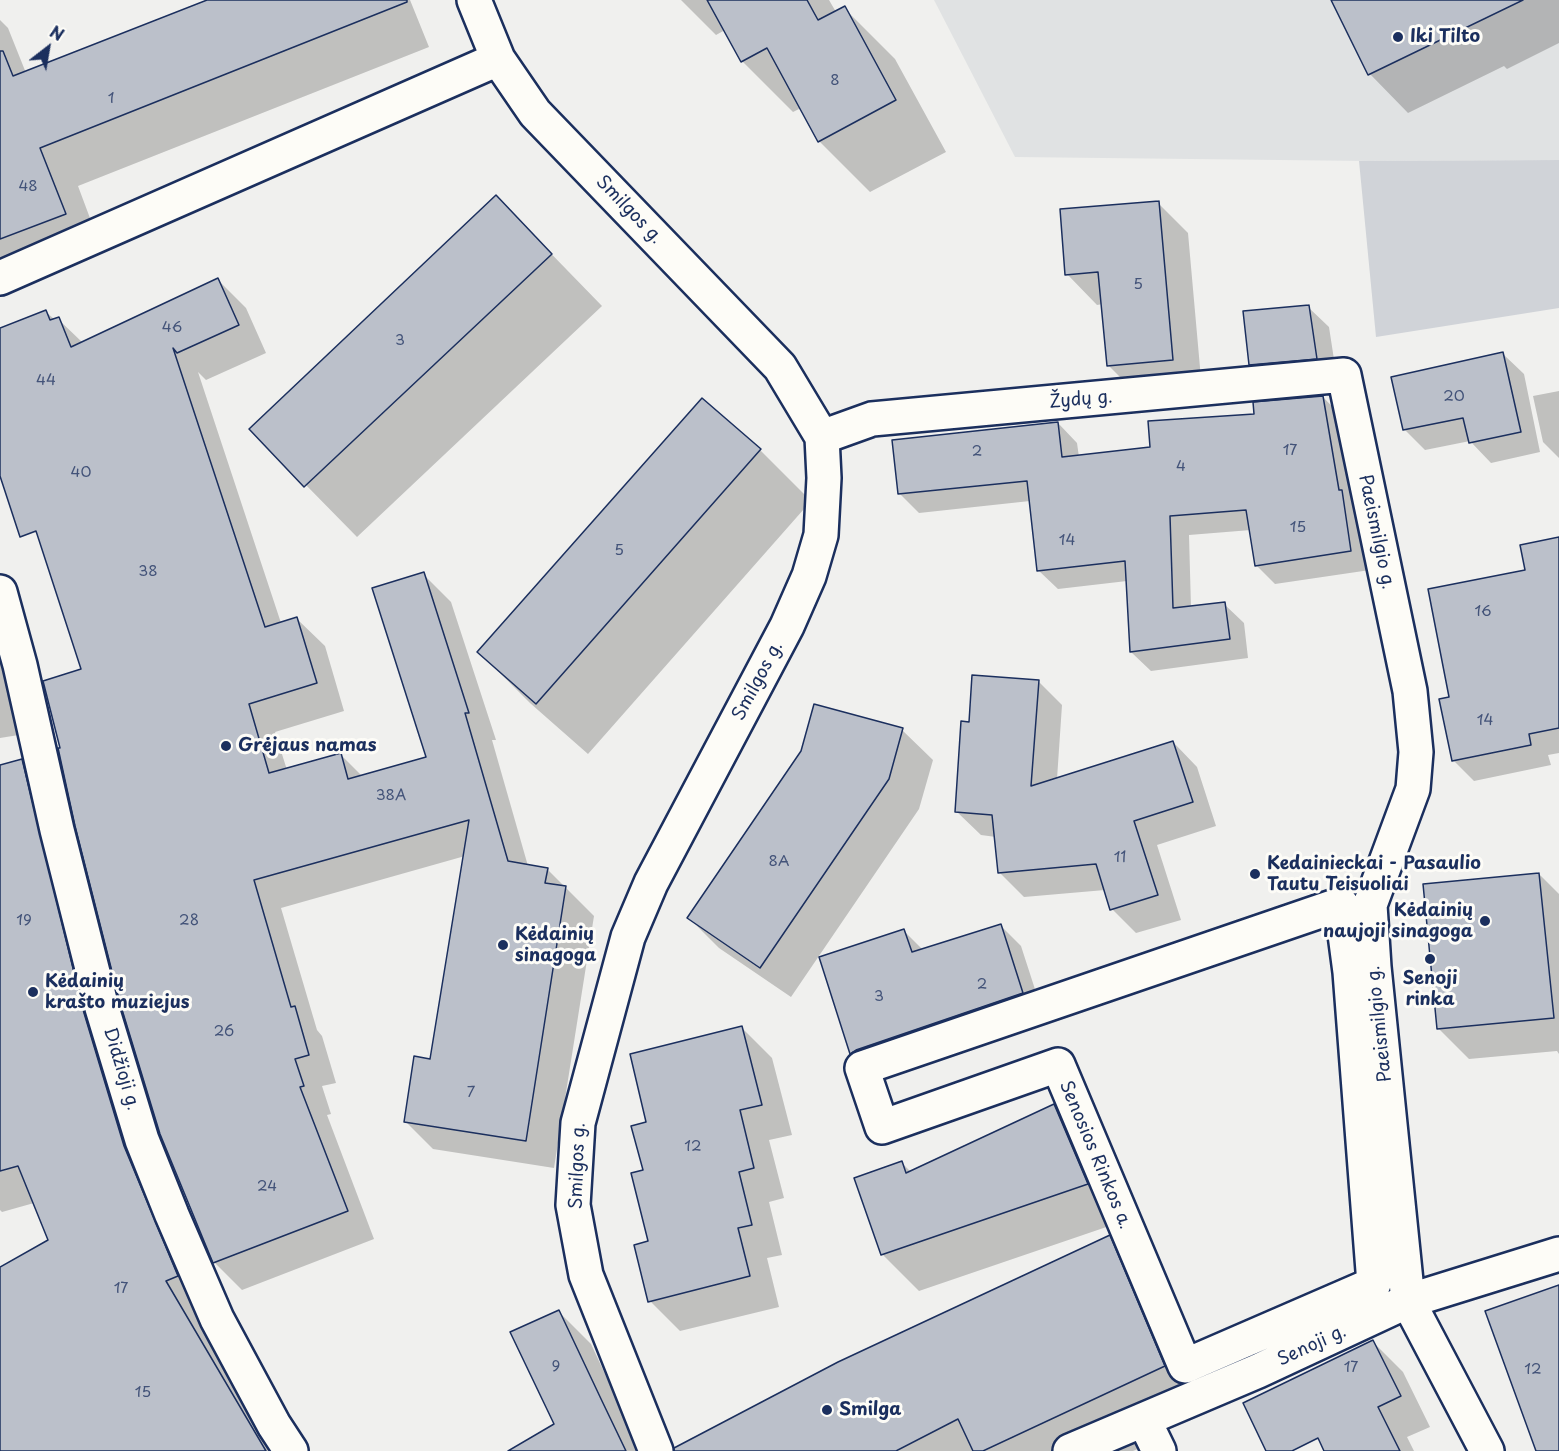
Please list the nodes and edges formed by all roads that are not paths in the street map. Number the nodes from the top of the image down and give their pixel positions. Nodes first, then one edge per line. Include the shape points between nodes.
1 (474, 0) edge
2 (498, 58) junction
3 (0, 278) edge
4 (1344, 375) joint
5 (822, 437) junction
6 (0, 591) edge
7 (1341, 904) joint
8 (1559, 1254) edge
9 (1408, 1301) junction
10 (1144, 1420) junction
11 (291, 1451) edge
12 (656, 1451) edge
13 (1070, 1451) edge
14 (1159, 1451) edge
15 (1487, 1451) edge

1 - 2 street, Smilgos g.
2 - 3 street
2 - 5 street, Smilgos g. via 535,113 780,367
4 - 5 street, Žydų g. via 872,419
4 - 9 street, Paeismilgio g. via 1410,691 1416,752 1413,789 1370,905
5 - 12 street, Smilgos g. via 821,535 809,576 782,636 651,883 628,937 578,1122 573,1205 586,1275
6 - 11 street, Didžioji g. via 102,1008 142,1140 217,1319
7 - 7 street, Senosios Rinkos a. via 862,1068 882,1126 1058,1065 1185,1366 1374,1284 1350,972
8 - 9 street, Senoji g.
9 - 10 street, Senoji g.
9 - 15 street, Paeismilgio g.
10 - 13 street, Senoji g.
10 - 14 street

